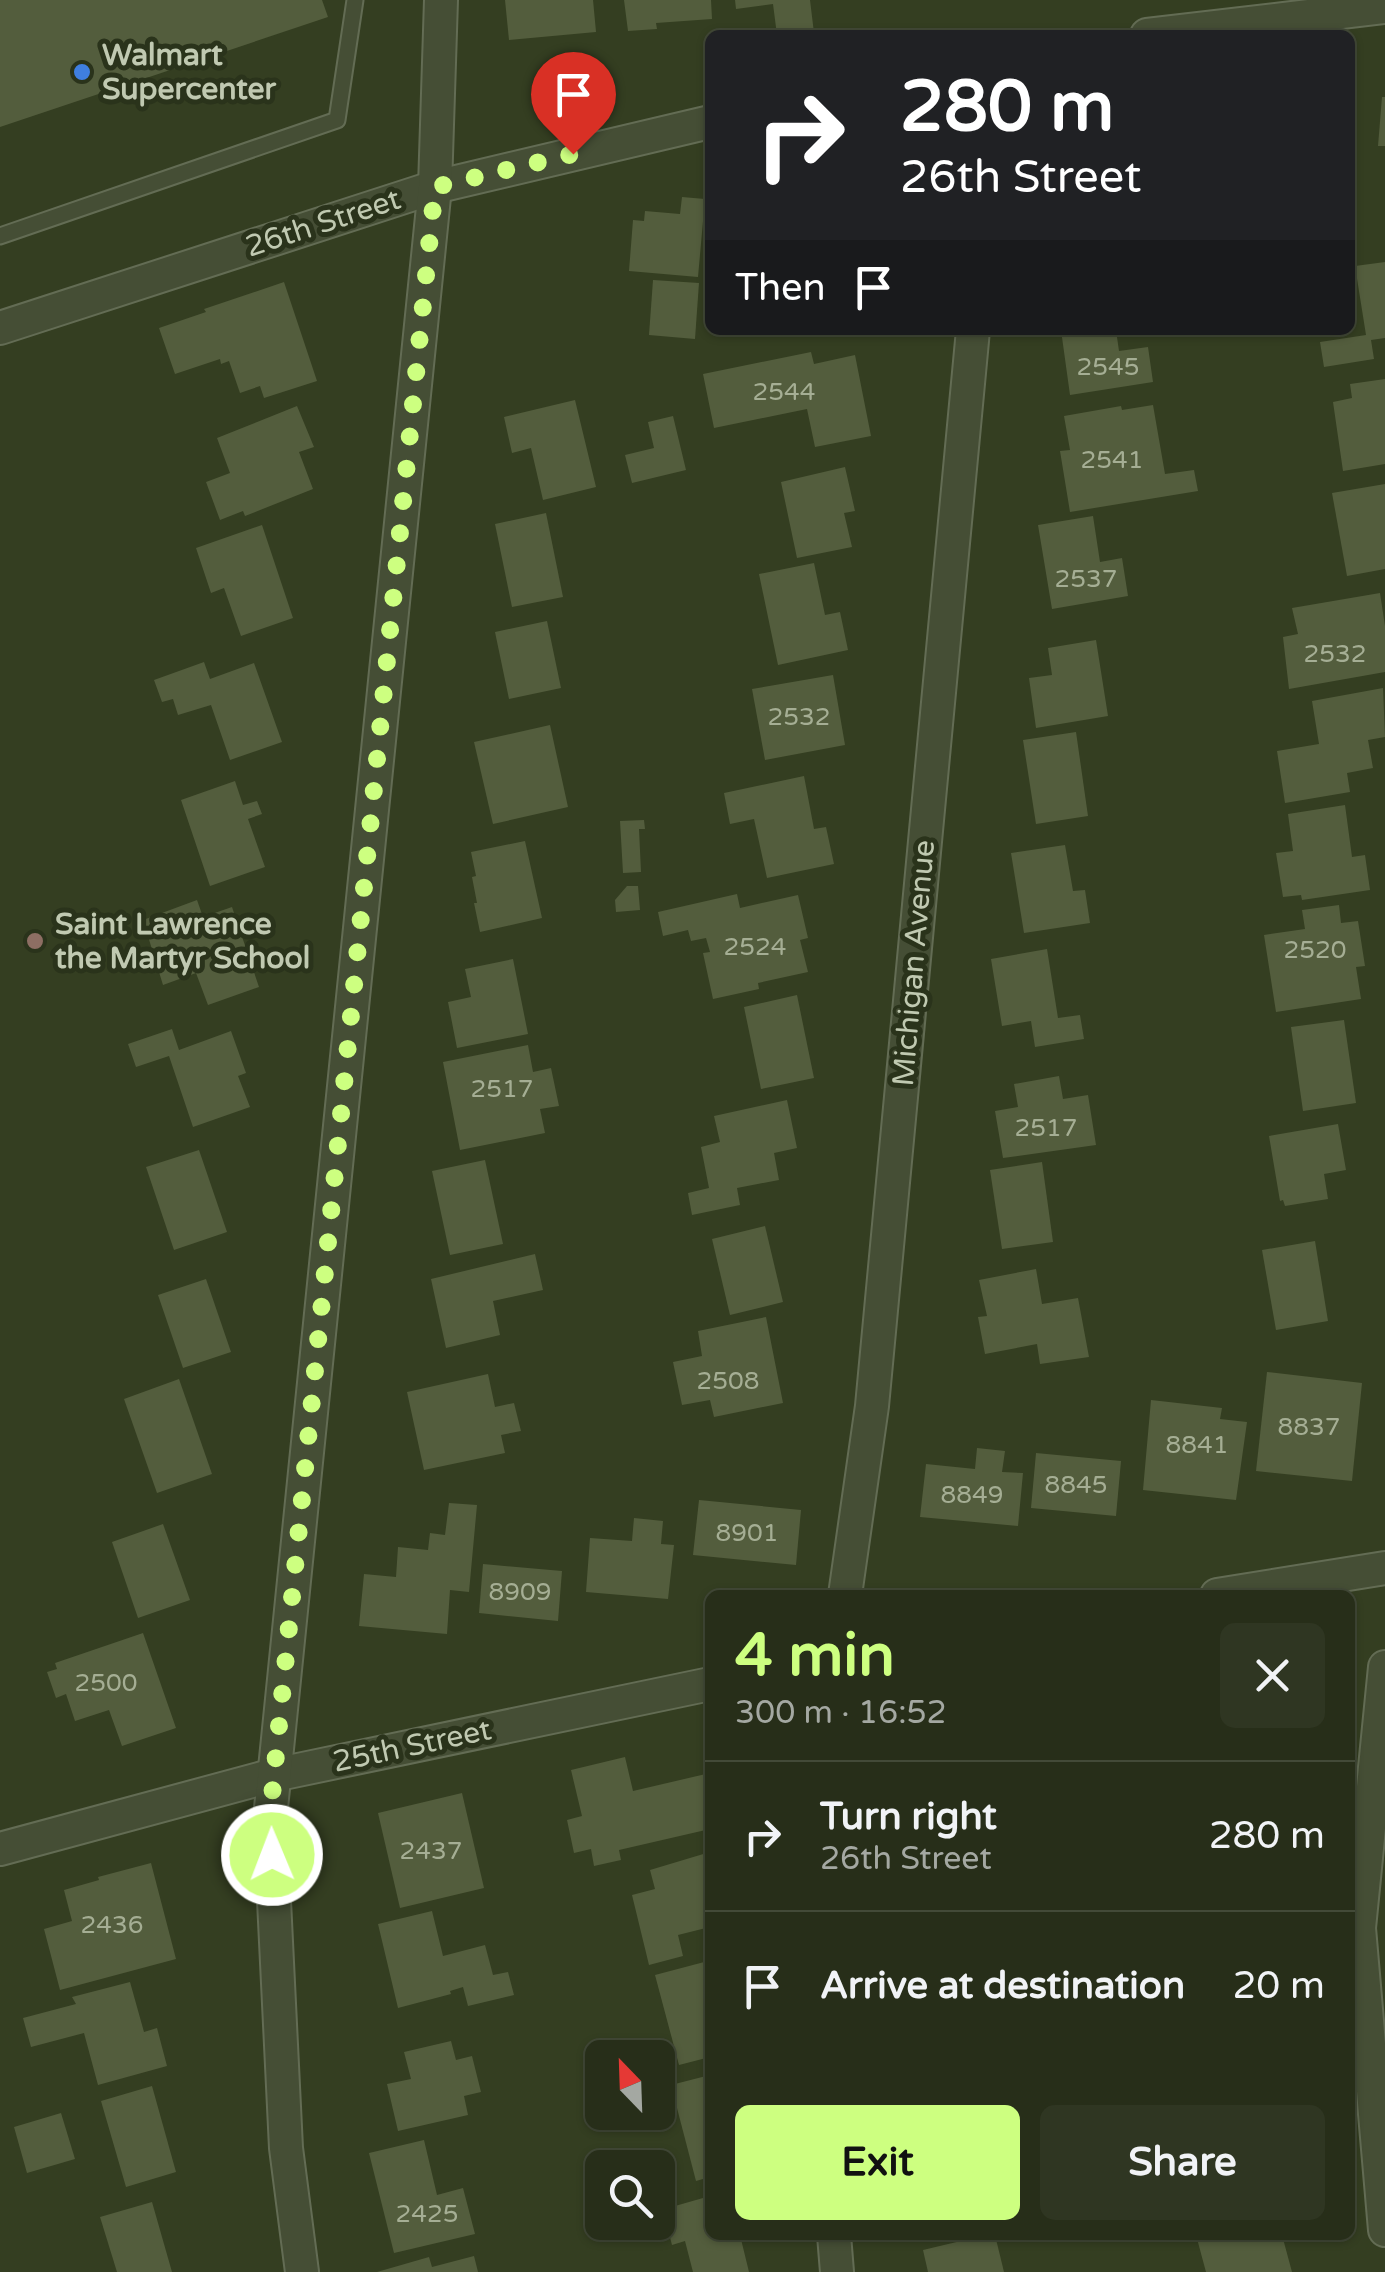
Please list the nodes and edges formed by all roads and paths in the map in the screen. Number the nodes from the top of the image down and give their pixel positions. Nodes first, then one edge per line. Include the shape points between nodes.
1 (356, 0) edge
2 (441, 0) edge
3 (1385, 6) edge
4 (1187, 30) edge
5 (705, 123) edge
6 (435, 187) junction
7 (0, 236) edge
8 (0, 328) edge
9 (973, 335) edge
10 (1385, 1568) edge
11 (846, 1590) edge
12 (1248, 1590) edge
13 (1385, 1667) edge
14 (705, 1685) edge
15 (274, 1775) junction
16 (0, 1849) edge
17 (1385, 2230) edge
18 (834, 2240) edge
19 (302, 2272) edge
20 (837, 2272) edge

1 - 7 lane via 337,120
2 - 6 street
3 - 4 street
5 - 6 street, 26th Street
6 - 8 street, 26th Street
6 - 15 street
9 - 11 street, Michigan Avenue via 874,1387
10 - 12 street
13 - 17 street via 1359,1928
14 - 15 street, 25th Street
15 - 16 street, 25th Street
15 - 19 street via 270,1818 286,2148
18 - 20 street

